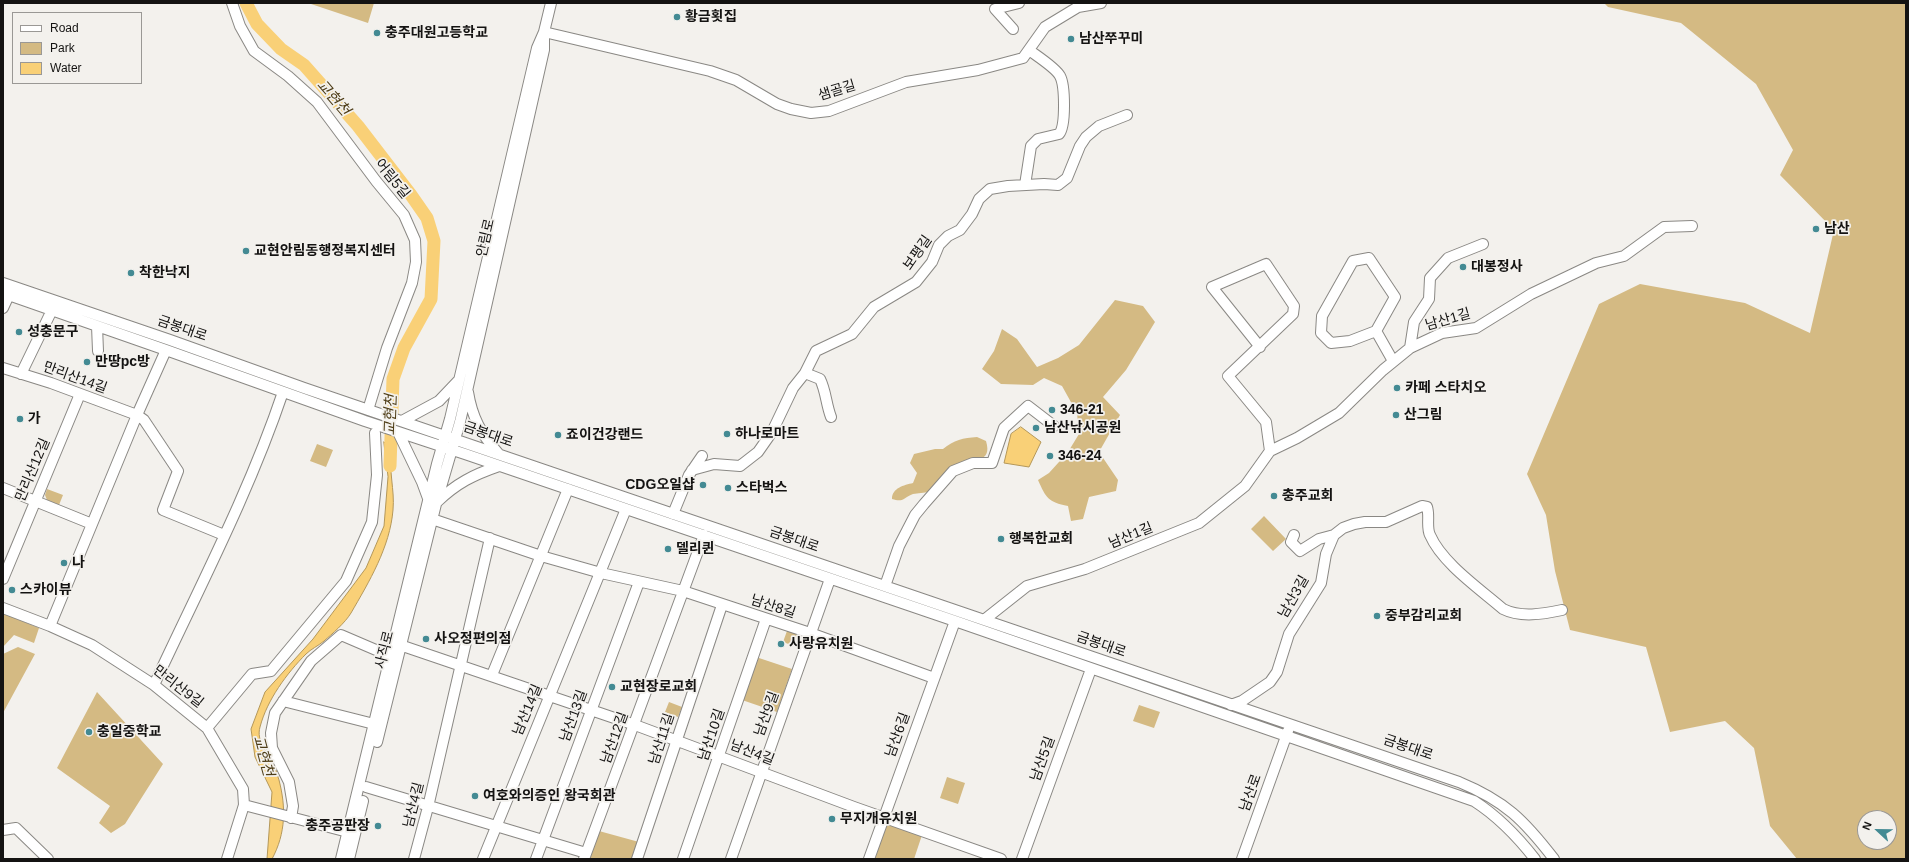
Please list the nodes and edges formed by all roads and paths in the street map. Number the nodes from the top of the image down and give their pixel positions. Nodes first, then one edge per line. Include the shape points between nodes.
1 (232, 3) edge
2 (551, 3) edge
3 (1019, 3) edge
4 (1101, 3) edge
5 (1013, 29) dead end
6 (544, 32) junction
7 (1029, 50) junction
8 (1127, 115) dead end
9 (1025, 185) junction
10 (1692, 226) dead end
11 (1483, 244) dead end
12 (3, 283) edge
13 (6, 294) edge
14 (3, 308) edge
15 (52, 310) junction
16 (97, 326) junction
17 (1376, 331) junction
18 (1260, 347) junction
19 (1410, 348) junction
20 (166, 350) junction
21 (98, 351) dead end
22 (1393, 361) junction
23 (3, 368) edge
24 (805, 373) junction
25 (21, 374) junction
26 (463, 384) junction
27 (283, 392) junction
28 (80, 394) junction
29 (368, 410) junction
30 (137, 415) junction
31 (831, 417) dead end
32 (402, 421) junction
33 (1054, 426) dead end
34 (398, 432) junction
35 (375, 433) dead end
36 (451, 437) junction
37 (447, 448) junction
38 (1270, 451) junction
39 (498, 454) junction
40 (702, 456) dead end
41 (500, 466) junction
42 (692, 470) junction
43 (3, 488) edge
44 (568, 489) junction
45 (36, 501) junction
46 (432, 502) junction
47 (626, 509) junction
48 (673, 514) junction
49 (432, 520) junction
50 (92, 524) junction
51 (224, 535) junction
52 (1294, 535) dead end
53 (1334, 535) junction
54 (704, 536) junction
55 (490, 538) junction
56 (541, 556) junction
57 (601, 573) junction
58 (3, 579) edge
59 (830, 579) junction
60 (639, 582) junction
61 (885, 586) junction
62 (683, 591) junction
63 (722, 605) junction
64 (3, 608) edge
65 (1562, 610) dead end
66 (766, 619) junction
67 (984, 620) junction
68 (955, 621) junction
69 (50, 626) junction
70 (810, 633) junction
71 (397, 644) junction
72 (390, 656) junction
73 (461, 665) junction
74 (1090, 669) junction
75 (492, 675) junction
76 (934, 678) junction
77 (154, 685) junction
78 (549, 695) junction
79 (283, 701) junction
80 (1231, 704) junction
81 (591, 710) junction
82 (374, 724) junction
83 (635, 725) junction
84 (1290, 725) junction
85 (207, 728) junction
86 (1286, 736) junction
87 (676, 740) junction
88 (719, 756) junction
89 (761, 772) junction
90 (366, 787) junction
91 (244, 805) junction
92 (428, 807) junction
93 (883, 817) junction
94 (291, 818) junction
95 (495, 826) junction
96 (3, 830) edge
97 (348, 832) junction
98 (543, 839) junction
99 (585, 856) edge
100 (48, 859) edge
101 (227, 859) edge
102 (341, 859) edge
103 (349, 859) edge
104 (414, 859) edge
105 (483, 859) edge
106 (536, 859) edge
107 (637, 859) edge
108 (683, 859) edge
109 (731, 859) edge
110 (869, 859) edge
111 (1001, 859) edge
112 (1022, 859) edge
113 (1242, 859) edge
114 (1535, 859) edge
115 (1554, 859) edge

1 - 29 street, 어림5길 via 240,26 254,51 317,102 404,215 415,240 416,262 412,283 387,348
2 - 6 street, 안림로
3 - 5 street via 995,9
4 - 7 street, 샘골길 via 1078,7 1045,27
6 - 7 street, 샘골길 via 710,71 736,80 777,104 811,113 829,111 906,82 978,70 1023,58
6 - 26 street, 안림로 via 544,50
7 - 9 street via 1059,75 1063,93 1063,114 1059,134 1038,139 1031,146
8 - 9 street, 보평길 via 1098,126 1086,137 1067,178 1058,185
9 - 24 street, 보평길 via 990,188 979,199 960,230 948,236 939,245 932,262 916,282 874,307 852,334 816,351
10 - 19 street, 남산1길 via 1664,227 1624,256 1596,263 1531,294 1476,328 1442,333
11 - 19 street via 1448,258 1430,278 1429,298 1414,322
12 - 29 street, 금봉대로
13 - 14 street
13 - 15 street, 금봉대로
15 - 16 street, 금봉대로
15 - 25 street
16 - 20 street, 금봉대로
16 - 21 street
17 - 17 street via 1350,341 1331,343 1322,333 1322,316 1353,260 1369,258 1395,297
17 - 22 street
18 - 18 street via 1293,314 1294,306 1266,264 1212,287
18 - 38 street via 1228,376 1266,422
19 - 22 street, 남산1길
20 - 27 street, 금봉대로
20 - 30 street
22 - 38 street, 남산1길 via 1339,413
23 - 25 street, 만리산14길
24 - 31 street via 820,379 825,389
24 - 42 street, 보평길 via 793,388 772,432 758,452 740,466 714,464
25 - 28 street, 만리산14길
26 - 32 street via 439,401
26 - 36 street, 안림로
26 - 39 street via 483,436
27 - 34 street, 금봉대로
27 - 51 street via 268,435
28 - 30 street, 만리산14길
28 - 45 street, 만리산12길
29 - 32 street, 금봉대로
30 - 50 street
30 - 51 street via 144,420 178,471 163,510
32 - 36 street, 금봉대로
33 - 61 street via 1028,406 1004,428 992,463 973,463 953,470 915,515 899,546
34 - 37 street, 금봉대로
34 - 46 street
35 - 85 street via 377,475 372,522 346,581 271,671 252,674
36 - 37 street, 안림로
36 - 39 street, 금봉대로
37 - 41 street, 금봉대로
37 - 46 street, 사직로
38 - 67 street, 남산1길 via 1245,486 1199,523 1085,569 1027,586
39 - 48 street, 금봉대로
40 - 42 street
41 - 44 street, 금봉대로
41 - 46 street via 454,486
42 - 48 street
43 - 45 street
44 - 47 street, 금봉대로
44 - 56 street
45 - 50 street
45 - 58 street, 만리산12길
46 - 49 street, 사직로
46 - 71 street, 사직로
47 - 54 street, 금봉대로
47 - 57 street, 남산14길
48 - 61 street, 금봉대로
49 - 55 street
49 - 71 street, 사직로
50 - 69 street
51 - 77 street
52 - 53 street via 1291,542 1300,551 1318,539
53 - 65 street via 1354,524 1386,522 1422,506 1427,508 1429,533 1440,550 1503,609 1511,613 1527,614
53 - 80 street, 남산3길 via 1326,554 1320,582 1289,634 1277,672 1270,682 1242,701
54 - 59 street, 금봉대로
54 - 62 street, 남산12길
55 - 56 street
55 - 73 street, 남산4길
56 - 57 street
56 - 75 street
57 - 60 street, 남산8길
57 - 78 street, 남산14길
59 - 68 street, 금봉대로
59 - 70 street, 남산9길
60 - 62 street, 남산8길
60 - 81 street, 남산13길
61 - 67 street, 금봉대로
62 - 63 street, 남산8길
62 - 83 street, 남산12길
63 - 66 street, 남산8길
63 - 87 street, 남산11길
64 - 69 street, 만리산9길
66 - 70 street, 남산8길
66 - 88 street, 남산10길
67 - 80 street, 금봉대로
68 - 74 street, 금봉대로
68 - 76 street, 남산6길
69 - 77 street, 만리산9길 via 92,645
70 - 76 street, 남산8길
70 - 89 street, 남산9길
71 - 72 street, 사직로
71 - 73 street, 남산4길
71 - 90 street, 사직로
72 - 79 street, 사직로 via 341,635 311,661
72 - 82 street, 사직로
73 - 75 street, 남산4길
73 - 92 street, 남산4길
74 - 86 street, 금봉대로
74 - 112 street, 남산5길
75 - 78 street, 남산4길
76 - 93 street, 남산6길
77 - 85 street, 만리산9길
78 - 81 street, 남산4길
78 - 95 street, 남산14길
79 - 82 street
79 - 94 street, 사직로 via 275,713 271,740 272,748 289,782 293,806
80 - 84 street, 금봉대로
81 - 83 street, 남산4길
81 - 98 street, 남산13길
82 - 97 street, 사직로
83 - 87 street, 남산4길
83 - 99 street, 남산12길
84 - 86 street, 남산로
84 - 115 street, 금봉대로 via 1412,764 1482,792 1524,822
85 - 91 street, 만리산9길 via 243,789
86 - 113 street, 남산로
86 - 114 street, 금봉대로 via 1474,801 1490,811 1517,835
87 - 88 street, 남산4길
87 - 107 street, 남산11길
88 - 89 street, 남산4길
88 - 108 street, 남산10길
89 - 93 street, 남산4길
89 - 109 street, 남산9길
90 - 92 street
90 - 103 street, 사직로
91 - 94 street
91 - 101 street, 만리산9길
92 - 95 street
92 - 104 street, 남산4길
93 - 110 street, 남산6길
93 - 111 street, 남산4길
94 - 97 street
95 - 98 street
95 - 105 street, 남산14길
96 - 100 street via 16,828
97 - 102 street, 사직로
98 - 99 street
98 - 106 street, 남산13길

